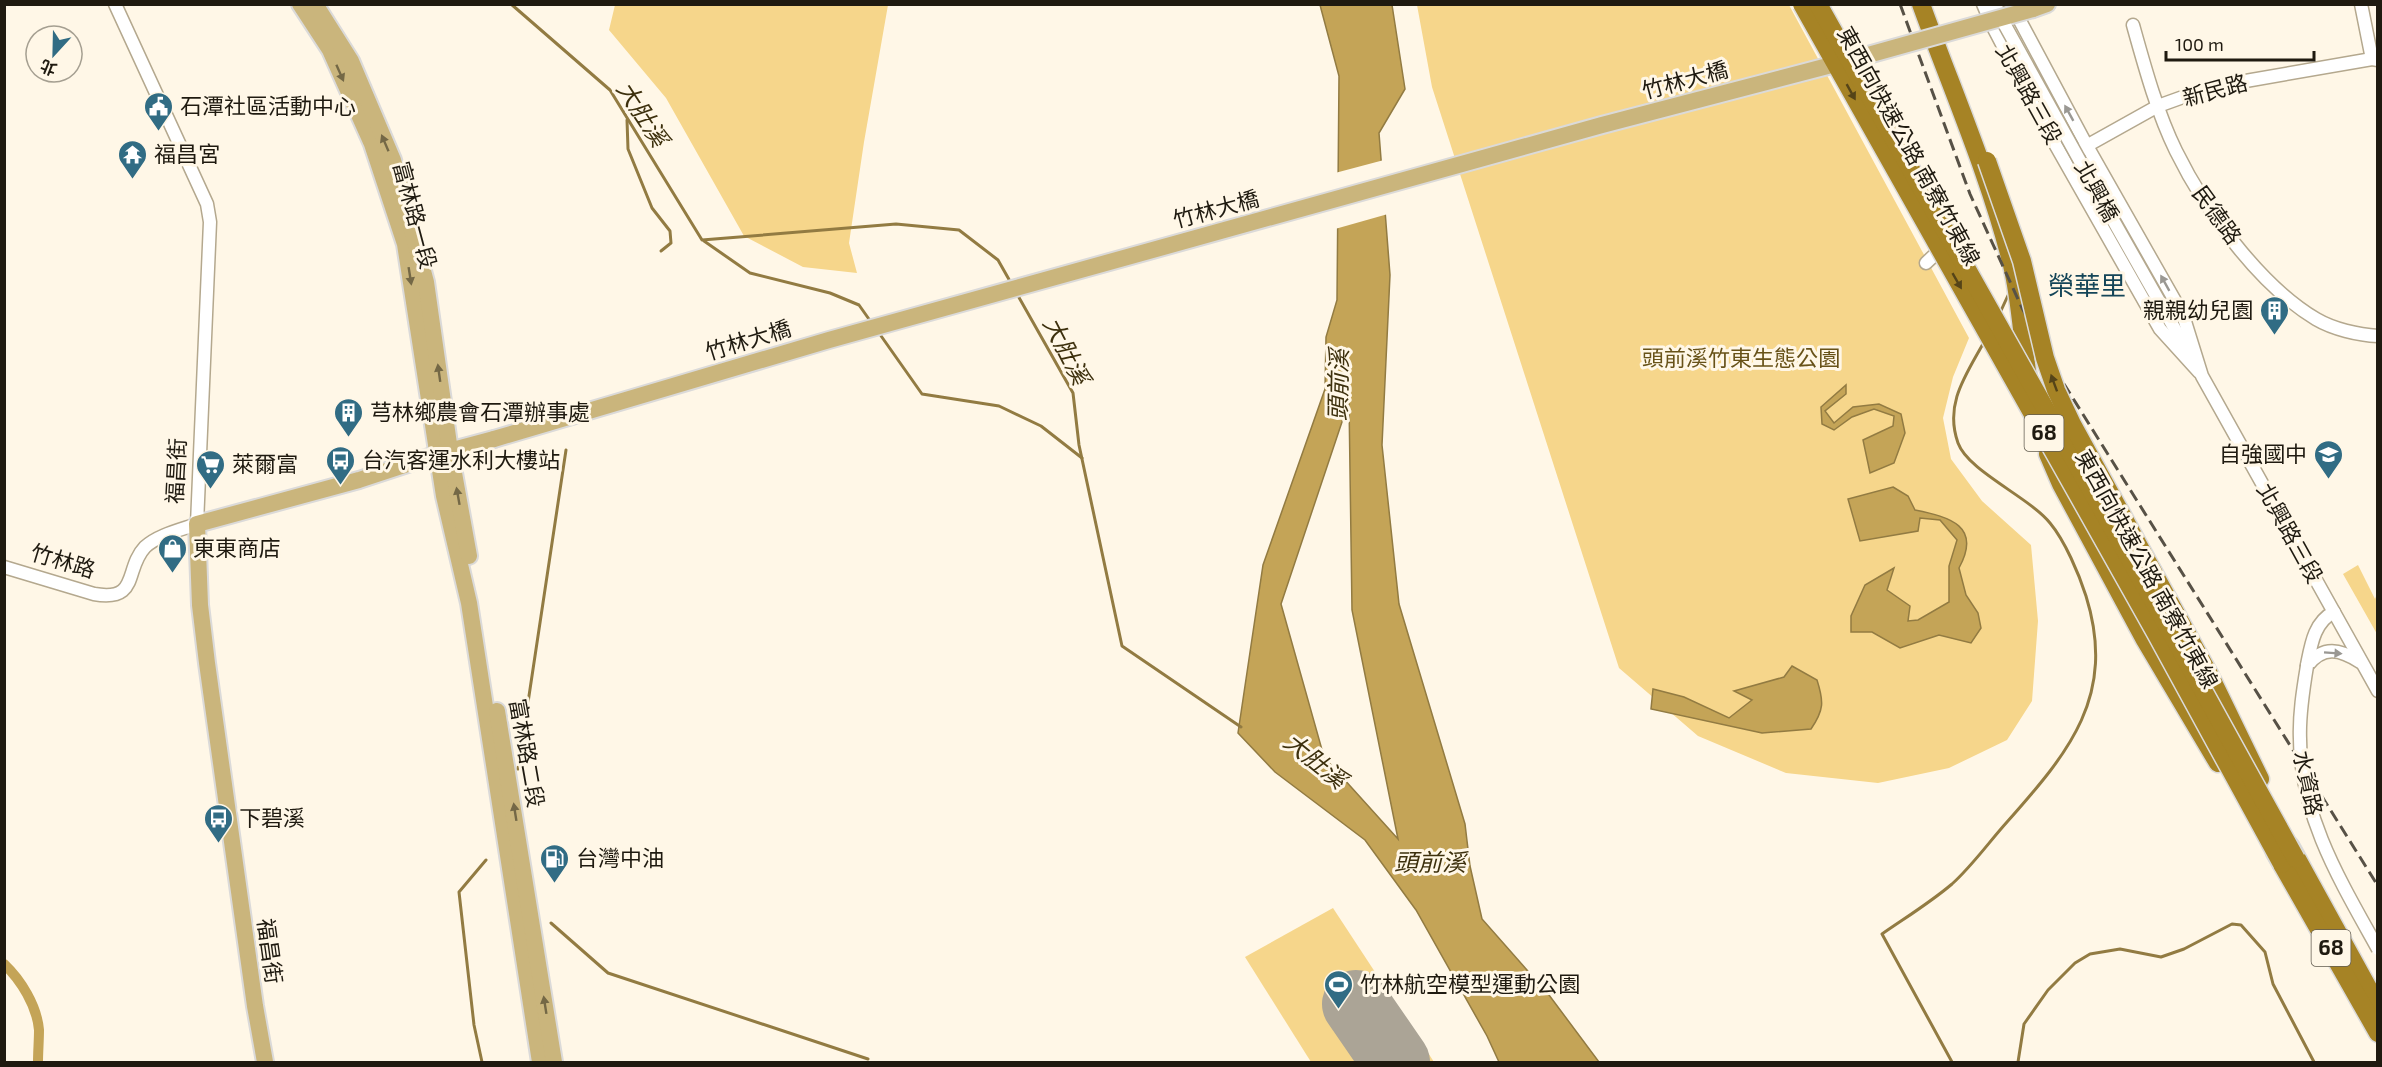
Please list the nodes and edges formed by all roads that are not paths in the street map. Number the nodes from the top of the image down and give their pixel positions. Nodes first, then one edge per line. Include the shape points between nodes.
1 (115, 4) edge
2 (300, 4) edge
3 (315, 4) edge
4 (1802, 4) edge
5 (1818, 4) edge
6 (1826, 4) edge
7 (1983, 4) edge
8 (2361, 4) edge
9 (1923, 5) edge
10 (2040, 7) edge
11 (2002, 13) edge
12 (2133, 25) dead end
13 (2375, 59) edge
14 (2158, 106) junction
15 (2087, 146) junction
16 (2064, 158) junction
17 (1926, 263) dead end
18 (2378, 336) edge
19 (2202, 376) junction
20 (494, 439) joint
21 (444, 453) junction
22 (196, 524) junction
23 (4, 567) edge
24 (2334, 612) junction
25 (2362, 663) junction
26 (2307, 666) junction
27 (2378, 691) edge
28 (2289, 862) junction
29 (516, 865) junction
30 (2378, 949) edge
31 (2378, 1006) edge
32 (2378, 1033) edge
33 (265, 1062) edge
34 (540, 1062) edge
35 (554, 1062) edge

1 - 22 street, 福昌街 via 207,204 210,222
2 -> 21 main road, 富林路一段 via 330,50 372,144 405,244
21 -> 3 main road, 富林路一段 via 426,282 393,160 351,61
4 -> 28 highway, 東西向快速公路 南寮竹東線 / 68, bridge
5 - 28 highway, 東西向快速公路 南寮竹東線 / 68, bridge via 2163,617
6 - 17 street via 1953,225 1943,248
7 - 11 street
8 - 13 street
28 -> 9 highway, bridge via 2249,755 2056,390 2007,212
9 - 28 highway, bridge via 2012,265 2032,403 2061,484 2145,640 2232,787
10 - 11 main road, 竹林大橋, bridge
15 -> 11 street, 北興路三段
11 - 16 street, 北興路三段
11 - 19 street, 北興橋, bridge via 2096,190
11 - 20 main road, 竹林大橋, bridge via 1952,32 840,336
12 - 14 street, 民德路
13 - 14 street, 新民路 via 2234,83
14 - 15 street, 新民路
14 - 18 street, 民德路 via 2196,190 2263,274 2318,320
15 - 16 street, 新民路
19 -> 15 street, 北興路三段 via 2183,315
16 - 19 street, 北興路三段 via 2160,329
19 - 24 street, 北興路三段
20 - 21 main road, 竹林路
21 - 22 main road, 竹林路
21 - 29 main road, 富林路二段 via 444,496 469,603
22 - 23 street, 竹林路 via 145,547 129,584 117,594 94,594
22 - 33 main road, 福昌街 via 207,663
24 - 25 street, 北興路三段
24 - 26 street, 水資路 via 2319,625
26 -> 25 street via 2318,653 2330,651
25 - 27 street, 北興路三段
26 - 30 street, 水資路, bridge via 2300,740 2309,803 2338,877
28 - 31 highway, 東西向快速公路 南寮竹東線 / 68
28 - 32 highway, 東西向快速公路 南寮竹東線 / 68
29 - 34 main road, 富林路二段
35 -> 29 main road, 富林路二段

